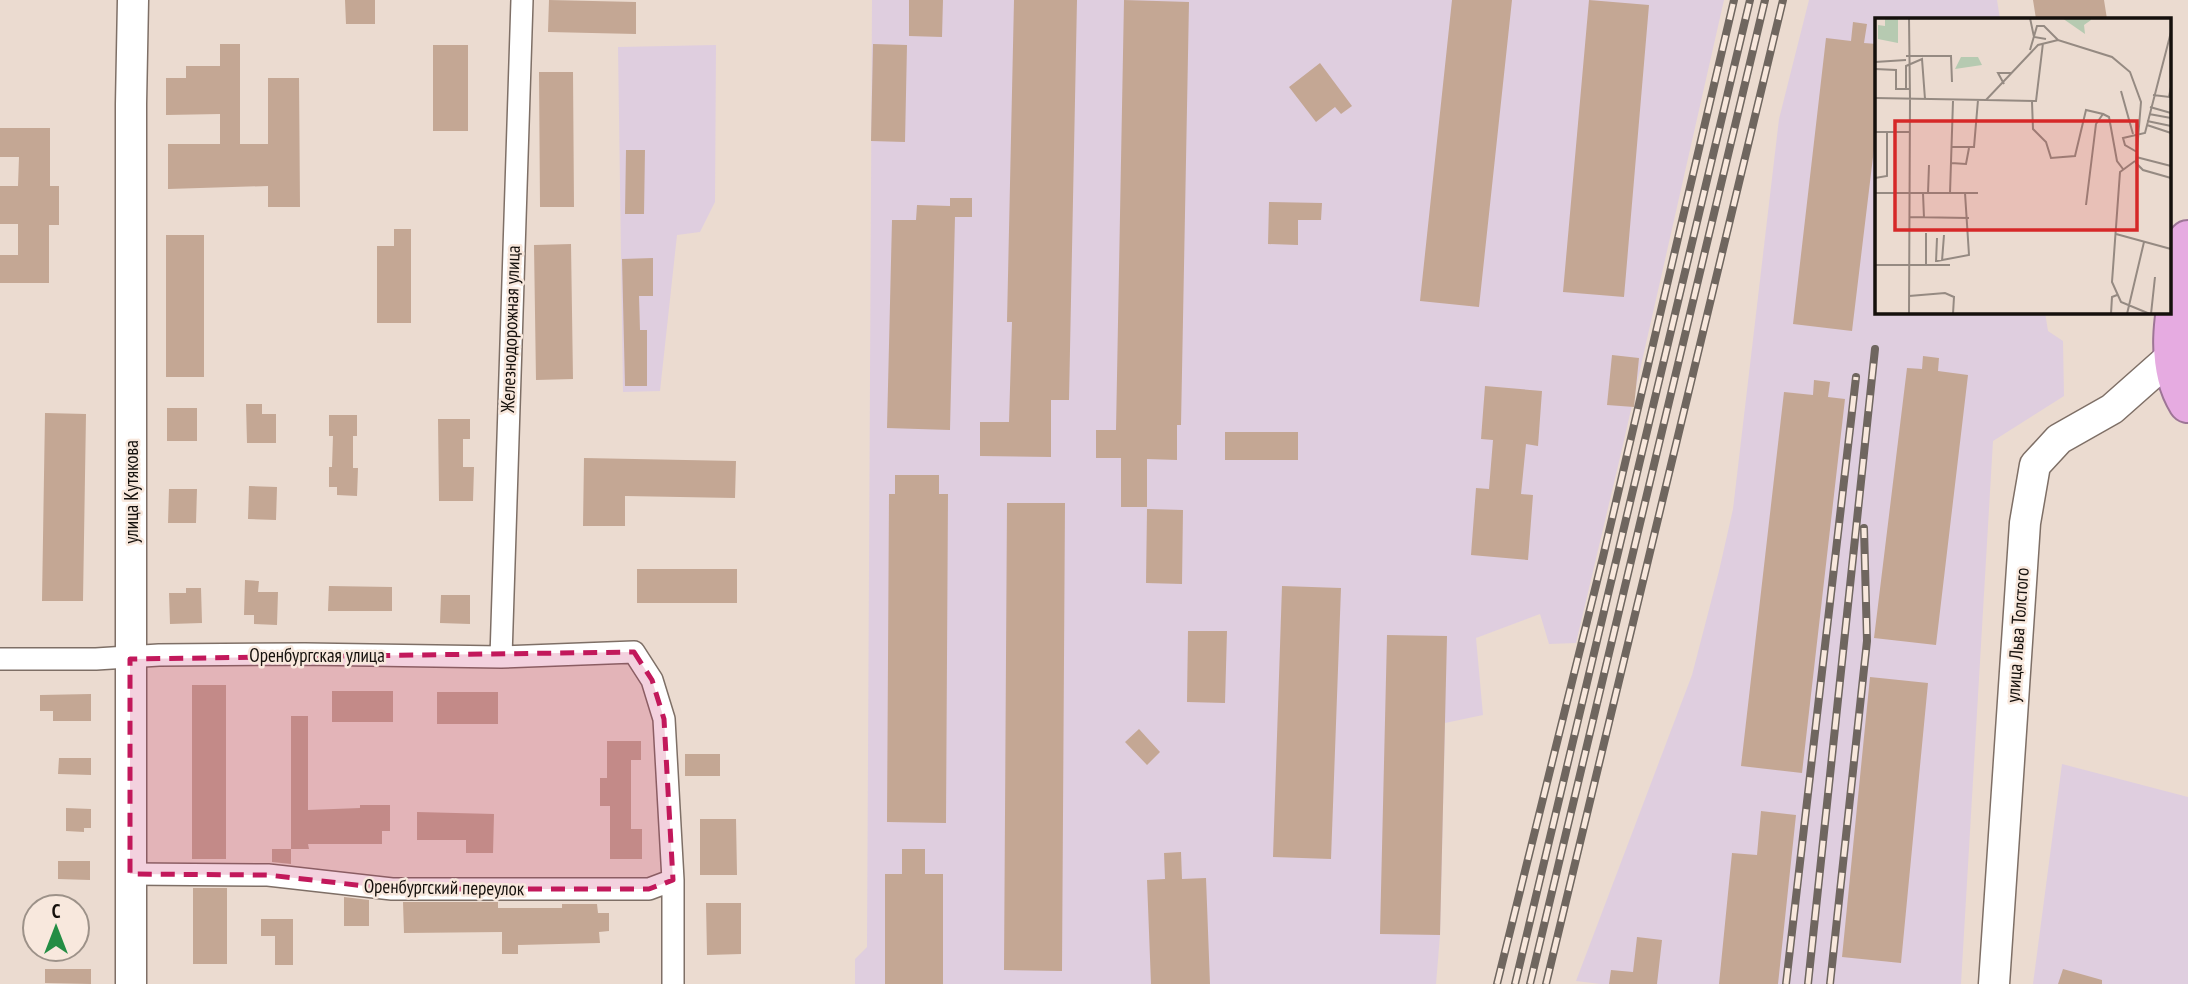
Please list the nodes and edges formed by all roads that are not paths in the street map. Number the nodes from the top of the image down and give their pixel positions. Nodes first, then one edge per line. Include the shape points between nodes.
1 (133, 0) edge
2 (522, 0) edge
3 (2188, 240) edge
4 (2174, 355) junction
5 (2188, 403) edge
6 (501, 657) junction
7 (0, 659) edge
8 (130, 659) junction
9 (130, 874) junction
10 (673, 880) junction
11 (131, 984) edge
12 (673, 984) edge
13 (1994, 984) edge

1 - 8 main road, улица Кутякова
2 - 6 street, Железнодорожная улица
3 - 4 highway
4 - 5 highway via 2177,379
4 - 13 main road, улица Льва Толстого via 2112,409 2059,439 2035,465 2025,523
6 - 8 street, Оренбургская улица via 305,654
6 - 10 street, Оренбургская улица via 634,652 652,680 664,719
7 - 8 street, Оренбургская улица
8 - 9 main road, улица Кутякова
9 - 10 street, Оренбургский переулок via 268,875 392,889 649,890
9 - 11 main road, улица Кутякова
10 - 12 street

